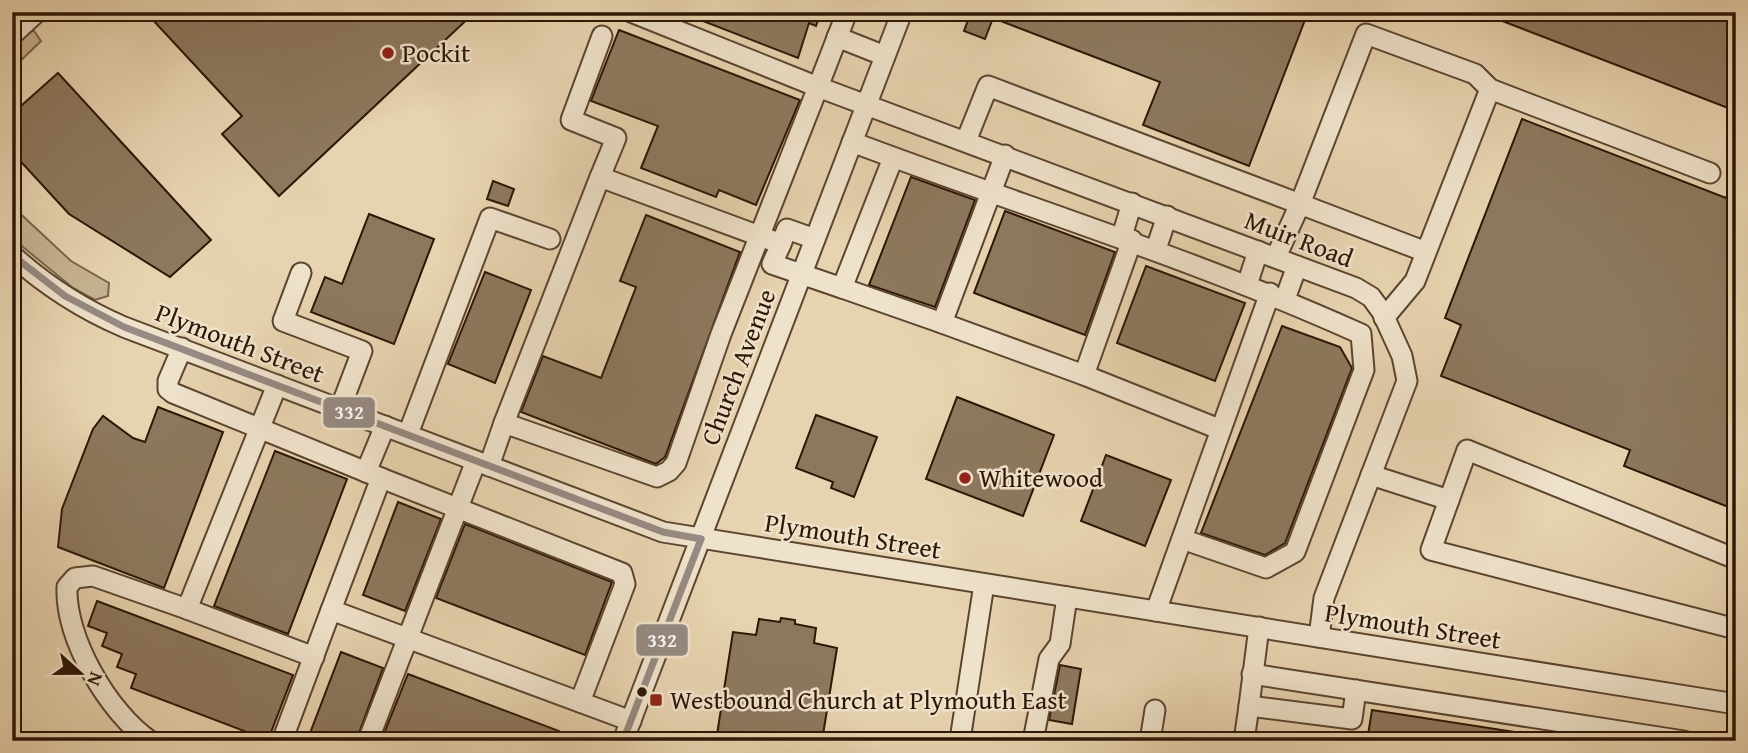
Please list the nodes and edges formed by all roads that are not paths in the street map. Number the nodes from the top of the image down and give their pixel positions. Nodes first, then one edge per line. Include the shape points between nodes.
1 (37, 12) edge
2 (631, 12) edge
3 (847, 12) edge
4 (902, 12) edge
5 (12, 35) edge
6 (602, 36) dead end
7 (837, 37) junction
8 (885, 56) junction
9 (818, 88) junction
10 (1490, 89) junction
11 (867, 103) junction
12 (966, 141) junction
13 (852, 142) junction
14 (1005, 155) junction
15 (893, 158) junction
16 (1710, 173) dead end
17 (600, 177) junction
18 (993, 191) junction
19 (1132, 203) junction
20 (1300, 204) junction
21 (1167, 216) junction
22 (760, 235) junction
23 (1127, 238) junction
24 (550, 239) dead end
25 (815, 239) junction
26 (781, 244) junction
27 (1156, 249) junction
28 (1426, 251) junction
29 (1267, 254) junction
30 (12, 255) edge
31 (1297, 266) junction
32 (301, 273) dead end
33 (802, 274) junction
34 (1247, 285) junction
35 (842, 288) junction
36 (1278, 296) junction
37 (1384, 318) junction
38 (942, 323) junction
39 (182, 348) junction
40 (1084, 375) junction
41 (277, 385) junction
42 (340, 409) junction
43 (504, 422) junction
44 (385, 426) junction
45 (260, 429) junction
46 (1219, 429) junction
47 (408, 434) junction
48 (483, 463) junction
49 (374, 475) junction
50 (1371, 475) junction
51 (1449, 500) junction
52 (458, 507) junction
53 (701, 539) junction
54 (1182, 539) junction
55 (1736, 559) edge
56 (984, 584) junction
57 (1067, 597) junction
58 (187, 608) junction
59 (331, 610) junction
60 (1156, 611) junction
61 (1259, 627) junction
62 (1736, 629) edge
63 (1319, 637) junction
64 (407, 638) junction
65 (314, 657) junction
66 (1252, 674) junction
67 (1356, 690) junction
68 (580, 702) junction
69 (1736, 704) edge
70 (1249, 706) junction
71 (1154, 710) dead end
72 (631, 721) junction
73 (150, 741) edge
74 (282, 741) edge
75 (368, 741) edge
76 (624, 741) edge
77 (968, 741) edge
78 (1033, 741) edge
79 (1150, 741) edge
80 (1244, 741) edge
81 (1684, 741) edge

1 - 5 street
2 - 9 street, Muir Road
3 - 7 street
4 - 8 street, Church Avenue
6 - 17 street via 571,120 616,138
7 - 8 street
7 - 9 street
8 - 11 street, Church Avenue
9 - 11 street, Muir Road
9 - 22 street
10 - 16 street
10 - 20 street via 1475,74 1366,34
10 - 28 street
11 - 12 street, Muir Road
11 - 13 street, Church Avenue
12 - 14 street, Muir Road
12 - 20 street via 988,86
13 - 15 street
13 - 25 street, Church Avenue
14 - 18 street
14 - 19 street, Muir Road
15 - 18 street
15 - 35 street
17 - 22 street
17 - 43 street
18 - 23 street
18 - 38 street
19 - 21 street, Muir Road
19 - 23 street
20 - 28 street
20 - 29 street
21 - 27 street
21 - 29 street, Muir Road
22 - 26 street
22 - 43 street via 676,463 669,471 657,477
23 - 27 street
23 - 40 street
24 - 47 street via 490,218
25 - 26 street via 787,229
25 - 33 street, Church Avenue
26 - 33 street via 772,264
27 - 34 street
28 - 37 street via 1415,281
29 - 31 street, Muir Road
29 - 34 street
30 - 39 street, Plymouth Street via 40,280 88,311
31 - 36 street
31 - 37 street, Muir Road via 1371,297
32 - 42 street via 283,321 362,351
33 - 35 street
33 - 53 street, Church Avenue
34 - 36 street
35 - 38 street
36 - 46 street
36 - 54 street via 1361,334 1364,370 1295,552 1266,568
37 - 50 street, Muir Road via 1402,356 1407,381
38 - 40 street
39 - 41 street, Plymouth Street
39 - 45 street via 168,389
40 - 46 street
41 - 42 street, Plymouth Street
41 - 45 street
42 - 44 street, Plymouth Street
43 - 48 street
44 - 47 street, Plymouth Street
44 - 49 street
45 - 49 street
45 - 58 street
46 - 54 street
47 - 48 street, Plymouth Street
48 - 52 street
48 - 53 street, Plymouth Street via 663,532
49 - 52 street
49 - 59 street
50 - 51 street
50 - 63 street, Muir Road via 1324,598
51 - 55 street via 1467,450
51 - 62 street via 1431,550
52 - 64 street
52 - 68 street via 622,573 625,584
53 - 56 street, Plymouth Street
53 - 72 street, Church Avenue
54 - 60 street
56 - 57 street, Plymouth Street
56 - 77 street via 960,740
57 - 60 street, Plymouth Street
57 - 78 street via 1060,644 1049,659
58 - 65 street
58 - 73 street via 93,576 75,578 67,587 81,650 117,708
59 - 64 street
59 - 65 street
60 - 61 street, Plymouth Street
61 - 63 street, Plymouth Street
61 - 66 street
63 - 69 street, Plymouth Street
64 - 68 street
64 - 75 street
65 - 74 street
66 - 67 street
66 - 70 street
67 - 70 street via 1352,719
67 - 81 street
68 - 72 street
70 - 80 street
71 - 79 street
72 - 76 street, Church Avenue

